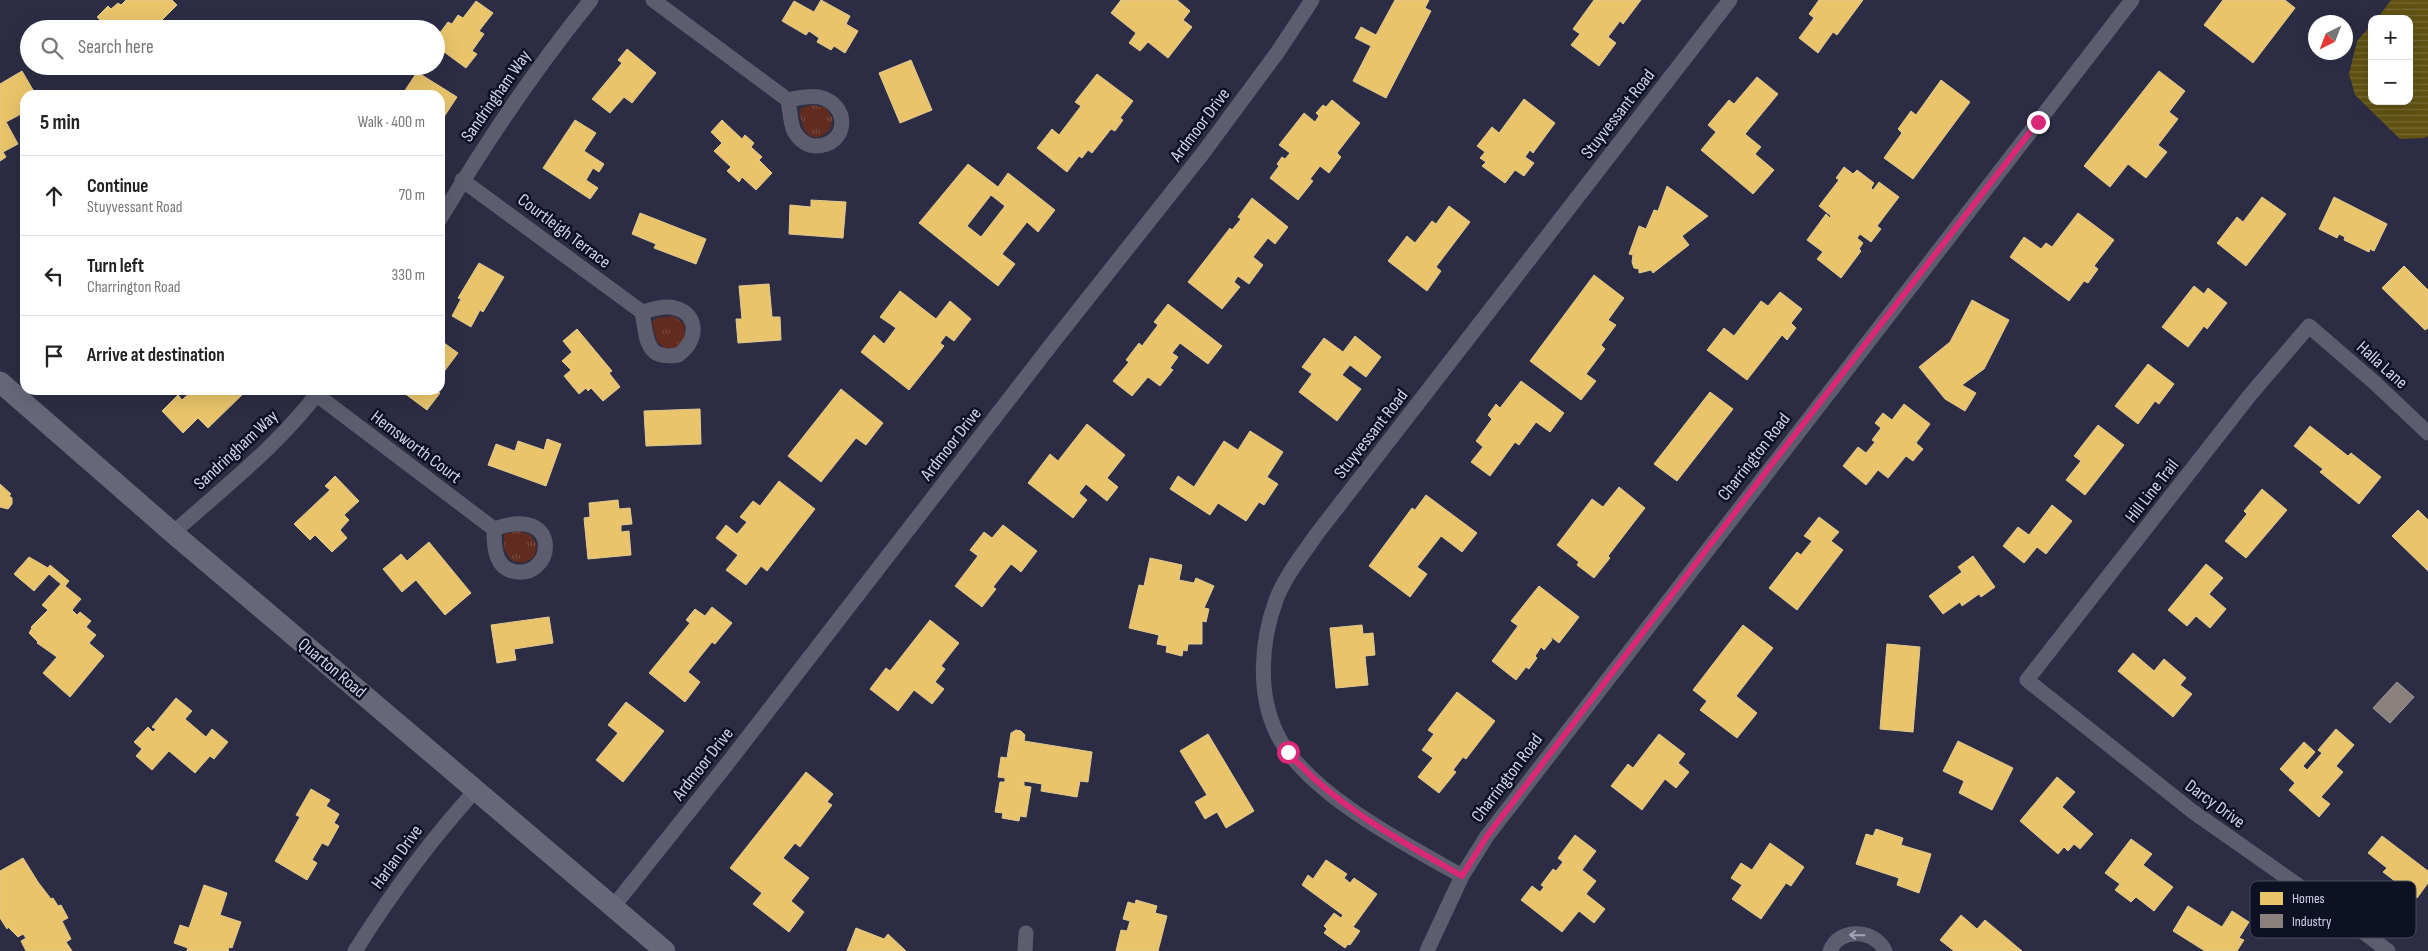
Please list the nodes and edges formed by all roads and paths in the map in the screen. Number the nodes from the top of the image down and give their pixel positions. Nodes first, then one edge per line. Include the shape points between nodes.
1 (591, 0) edge
2 (653, 0) edge
3 (1312, 0) edge
4 (1730, 0) edge
5 (2132, 0) edge
6 (788, 100) dead end
7 (462, 180) junction
8 (445, 210) edge
9 (642, 312) dead end
10 (2309, 326) joint
11 (0, 382) edge
12 (316, 395) edge
13 (323, 395) edge
14 (2428, 434) edge
15 (494, 528) dead end
16 (173, 533) junction
17 (2027, 680) joint
18 (476, 790) junction
19 (1462, 876) junction
20 (2292, 881) edge
21 (613, 907) junction
22 (1026, 933) dead end
23 (2371, 938) edge
24 (355, 951) edge
25 (665, 951) edge
26 (1025, 951) edge
27 (1428, 951) edge
28 (1830, 951) edge
29 (1884, 951) edge
30 (2388, 951) edge

1 - 7 street, Sandringham Way via 528,80
2 - 6 street
3 - 21 street, Ardmoor Drive via 1203,153
4 - 19 street, Stuyvessant Road via 1316,535 1276,600 1263,671 1269,715 1288,752 1343,803
5 - 19 street, Charrington Road via 1487,836
7 - 8 street, Sandringham Way
7 - 9 street, Courtleigh Terrace
10 - 14 street, Halla Lane
10 - 17 street, Hill Line Trail via 2250,396
11 - 16 street, Quarton Road
12 - 16 street, Sandringham Way via 242,474
13 - 15 street, Hemsworth Court
16 - 18 street, Quarton Road
17 - 20 street, Darcy Drive via 2192,811
18 - 21 street, Quarton Road
18 - 24 street, Harlan Drive via 412,866
19 - 27 street, Charrington Road
21 - 25 street, Quarton Road
22 - 26 street
23 - 30 street, Darcy Drive
29 -> 28 street via 1874,938 1862,934 1850,934 1840,939

